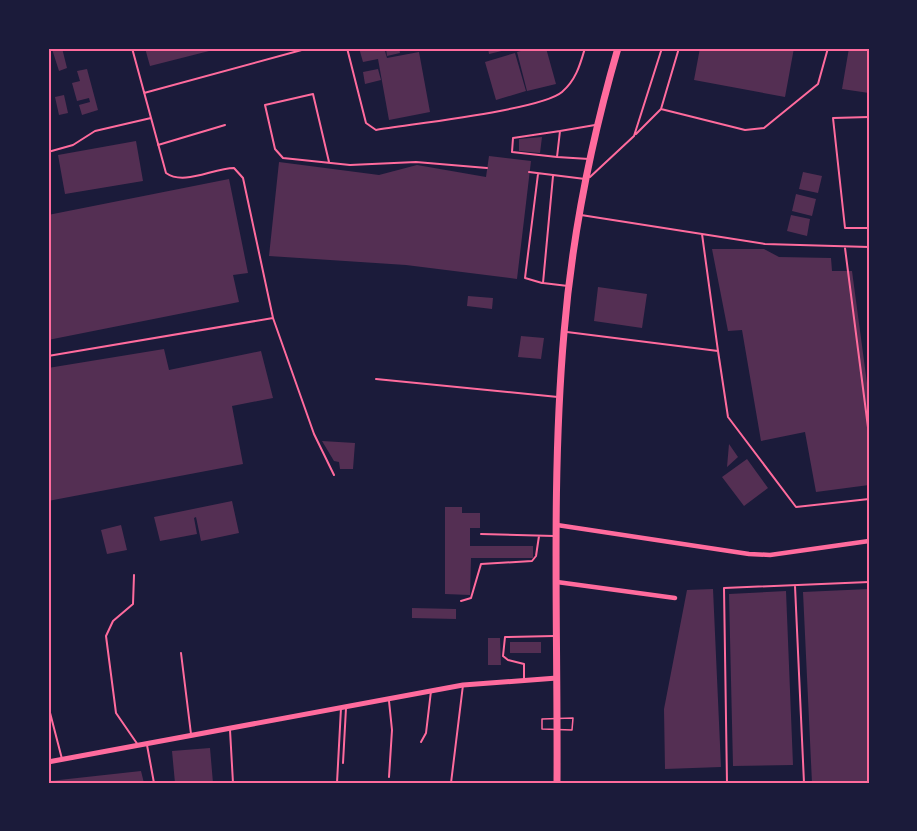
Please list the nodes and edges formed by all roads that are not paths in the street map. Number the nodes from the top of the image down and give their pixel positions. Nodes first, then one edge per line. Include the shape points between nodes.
1 (132, 48) edge
2 (309, 48) edge
3 (346, 48) edge
4 (585, 48) edge
5 (618, 48) edge
6 (662, 48) edge
7 (679, 48) edge
8 (828, 48) edge
9 (144, 94) junction
10 (662, 109) junction
11 (869, 117) edge
12 (151, 118) junction
13 (598, 124) junction
14 (225, 125) dead end
15 (560, 131) junction
16 (634, 136) junction
17 (158, 145) junction
18 (48, 152) edge
19 (557, 157) junction
20 (591, 160) junction
21 (329, 162) junction
22 (487, 168) dead end
23 (529, 172) dead end
24 (538, 174) junction
25 (553, 176) junction
26 (587, 180) junction
27 (579, 214) junction
28 (869, 228) edge
29 (702, 234) junction
30 (869, 247) edge
31 (845, 248) junction
32 (543, 283) junction
33 (570, 286) junction
34 (273, 318) junction
35 (564, 332) junction
36 (718, 351) junction
37 (48, 356) edge
38 (376, 380) dead end
39 (560, 397) junction
40 (868, 416) edge
41 (869, 435) edge
42 (334, 475) dead end
43 (869, 499) edge
44 (557, 525) junction
45 (481, 534) dead end
46 (539, 536) junction
47 (557, 537) junction
48 (869, 541) edge
49 (134, 575) dead end
50 (557, 582) junction
51 (869, 582) edge
52 (795, 586) junction
53 (675, 598) dead end
54 (461, 601) dead end
55 (557, 636) junction
56 (181, 653) dead end
57 (558, 678) junction
58 (524, 679) junction
59 (463, 685) junction
60 (431, 691) junction
61 (388, 698) junction
62 (48, 705) edge
63 (344, 706) junction
64 (230, 727) junction
65 (191, 734) junction
66 (421, 742) dead end
67 (147, 743) junction
68 (138, 745) junction
69 (62, 759) junction
70 (48, 762) edge
71 (344, 763) dead end
72 (388, 777) dead end
73 (154, 783) edge
74 (233, 783) edge
75 (337, 783) edge
76 (451, 783) edge
77 (556, 783) edge
78 (727, 783) edge
79 (804, 783) edge

1 - 9 lane
2 - 9 lane
3 - 4 lane via 366,123 376,130 550,99 574,81
5 - 13 highway
6 - 16 lane
7 - 10 lane
8 - 10 lane via 819,84 764,128 745,130
9 - 12 lane
10 - 16 lane
11 - 28 lane via 833,118 845,228
12 - 17 lane
12 - 18 lane via 95,131 73,145
13 - 15 lane
13 - 20 highway
14 - 17 lane
15 - 19 lane
15 - 19 lane via 513,138 512,152
16 - 26 lane
17 - 34 lane via 166,173 172,177 227,168 240,172
19 - 20 lane
20 - 26 highway
21 - 21 lane via 313,94 265,105 274,149 283,158
21 - 22 lane via 441,163
23 - 24 lane
24 - 25 lane
24 - 32 lane via 525,278
25 - 26 lane
25 - 32 lane
26 - 27 highway
27 - 29 lane
27 - 33 highway
29 - 31 lane via 765,244
29 - 36 lane
30 - 31 lane
31 - 40 lane
32 - 33 lane
33 - 35 highway
34 - 37 lane
34 - 42 lane via 314,434
35 - 36 lane
35 - 39 highway
36 - 43 lane via 728,417 796,507
38 - 39 lane
39 - 44 highway
40 - 41 lane
44 - 47 highway
44 - 48 street via 749,554 770,555
45 - 46 lane
46 - 47 lane
46 - 54 lane via 532,561 481,564 471,598
47 - 50 highway
49 - 68 lane via 133,604 112,621 106,636 116,713
50 - 53 street
50 - 55 highway
51 - 52 lane
52 - 78 lane via 723,588
52 - 79 lane
55 - 57 highway
55 - 58 lane via 505,637 503,656 524,664
56 - 65 lane
57 - 58 street
57 - 77 highway
58 - 59 street
59 - 60 street
59 - 76 lane
60 - 61 street
60 - 66 lane via 426,733
61 - 63 street
61 - 72 lane via 392,730
62 - 69 lane
63 - 64 street
63 - 71 lane
63 - 75 lane
64 - 65 street
64 - 74 lane
65 - 67 street
67 - 68 street
67 - 73 lane
68 - 69 street
69 - 70 street

